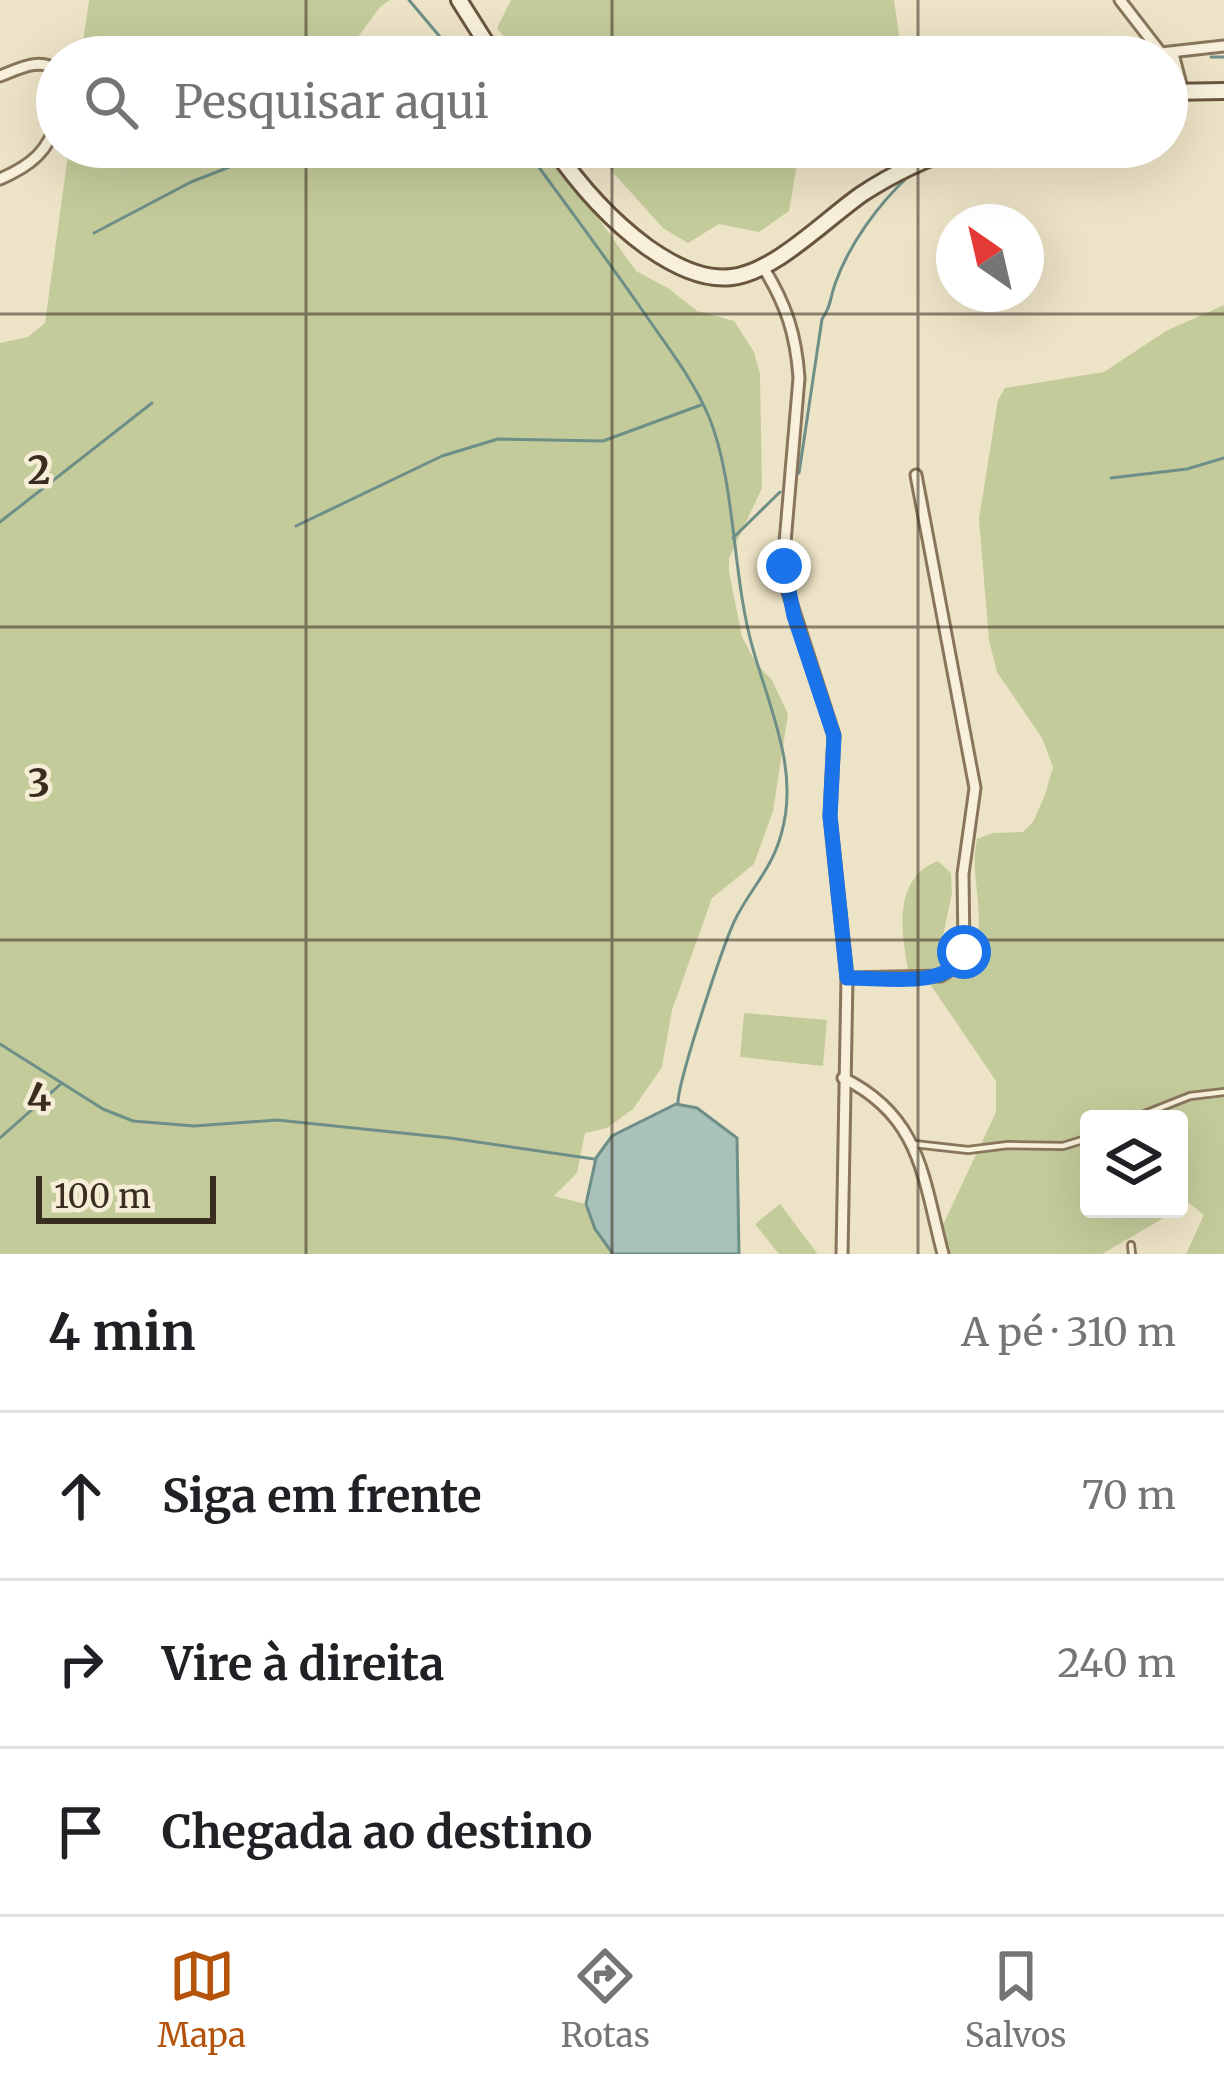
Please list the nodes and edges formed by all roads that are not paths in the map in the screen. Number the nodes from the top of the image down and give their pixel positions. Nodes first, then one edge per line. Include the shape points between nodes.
1 (459, 0) edge
2 (1120, 0) edge
3 (482, 36) edge
4 (1148, 36) edge
5 (1224, 46) edge
6 (1188, 55) edge
7 (36, 64) edge
8 (0, 76) edge
9 (1188, 92) edge
10 (1224, 92) edge
11 (36, 156) edge
12 (570, 168) edge
13 (909, 168) edge
14 (0, 179) edge
15 (764, 266) junction
16 (916, 475) dead end
17 (847, 978) junction
18 (843, 1078) junction
19 (1224, 1092) edge
20 (1155, 1110) edge
21 (1080, 1141) edge
22 (914, 1144) junction
23 (1131, 1245) dead end
24 (842, 1254) edge
25 (943, 1254) edge
26 (1132, 1254) edge

1 - 3 street
2 - 4 street
5 - 6 street
7 - 8 street
9 - 10 street
11 - 14 street
12 - 15 street via 608,213 684,269 721,278
13 - 15 street
15 - 17 street via 787,307 797,349 784,566 834,736 830,816
16 - 17 street via 975,797 963,874 964,952 940,976
17 - 18 street
18 - 22 street via 886,1105
18 - 24 street
19 - 20 lane
21 - 22 lane via 968,1150
22 - 25 street
23 - 26 lane

